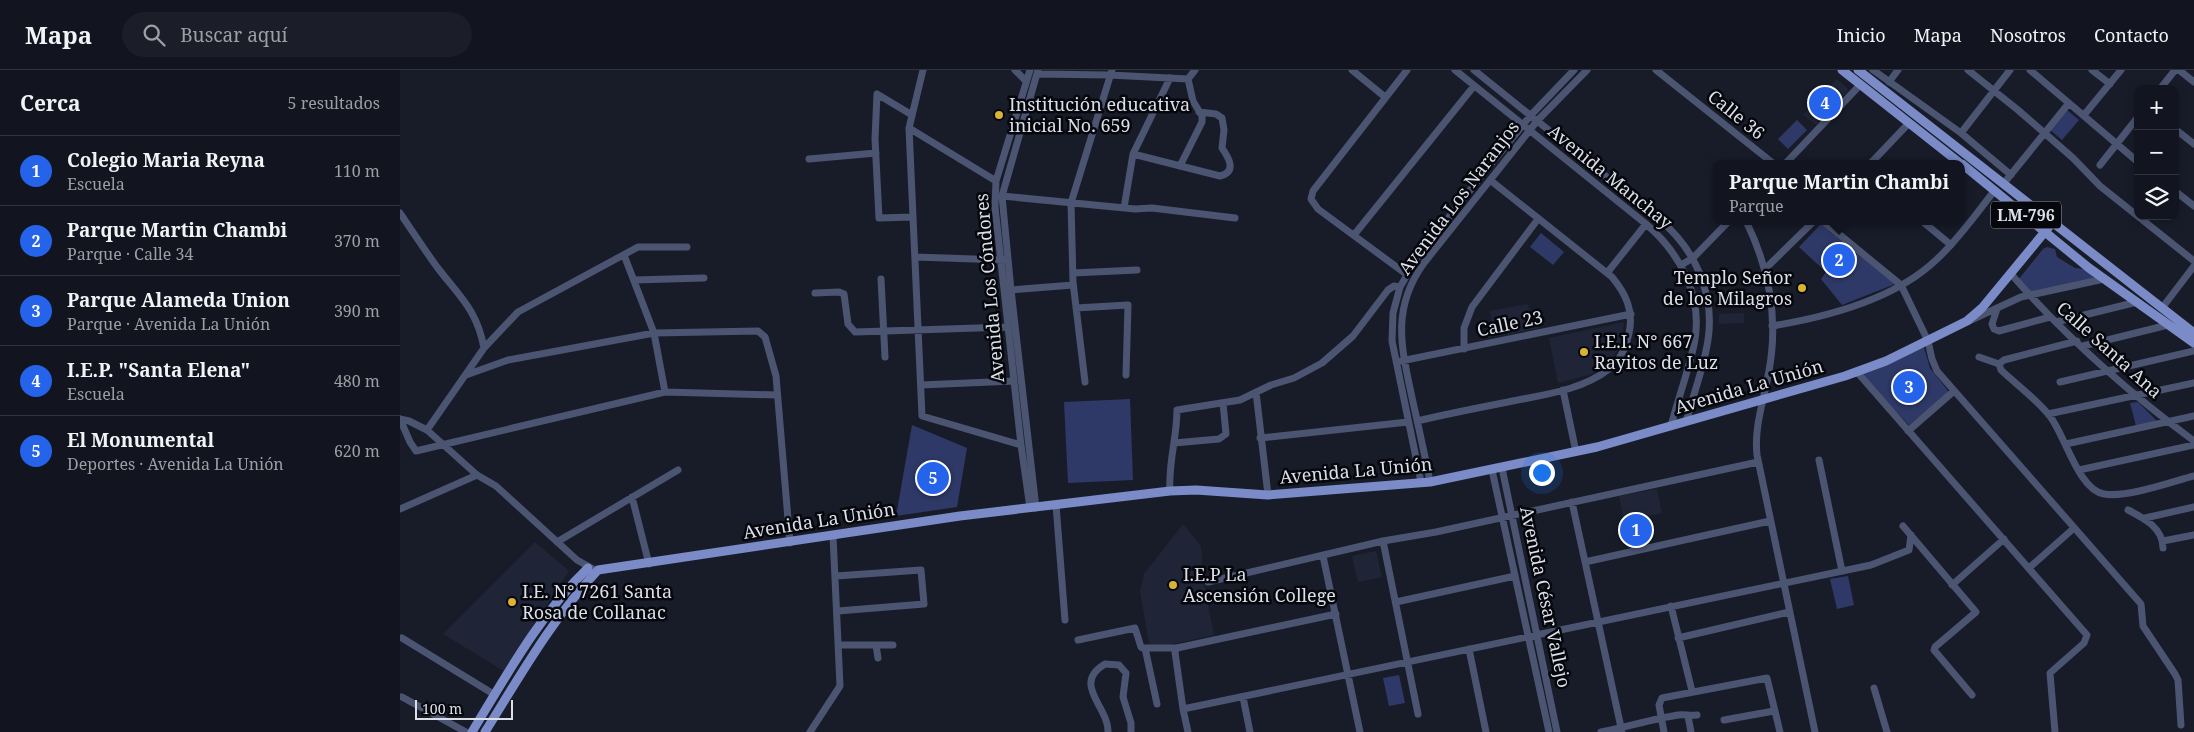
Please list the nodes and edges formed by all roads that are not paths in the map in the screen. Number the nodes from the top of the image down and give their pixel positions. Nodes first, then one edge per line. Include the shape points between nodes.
1 (923, 70) edge
2 (1015, 70) edge
3 (1195, 70) edge
4 (1352, 70) edge
5 (1407, 70) edge
6 (1455, 70) edge
7 (1474, 70) edge
8 (1574, 70) edge
9 (1587, 70) edge
10 (1656, 70) edge
11 (1842, 70) edge
12 (1858, 70) edge
13 (1873, 70) edge
14 (1898, 70) edge
15 (1968, 70) edge
16 (2010, 70) edge
17 (2030, 70) edge
18 (2092, 70) edge
19 (2121, 70) edge
20 (2175, 70) edge
21 (2179, 70) edge
22 (1035, 71) edge
23 (1111, 72) edge
24 (1170, 78) junction
25 (1188, 78) junction
26 (1026, 81) junction
27 (1889, 82) junction
28 (2194, 82) edge
29 (2110, 84) junction
30 (1860, 85) junction
31 (2163, 85) edge
32 (1474, 86) junction
33 (1994, 91) junction
34 (1385, 97) junction
35 (2069, 103) junction
36 (1199, 112) junction
37 (912, 115) junction
38 (1531, 115) junction
39 (2084, 115) junction
40 (1537, 121) junction
41 (2134, 122) edge
42 (1909, 123) junction
43 (1523, 125) junction
44 (909, 128) junction
45 (1529, 130) junction
46 (2176, 130) edge
47 (1960, 133) junction
48 (2044, 133) junction
49 (2116, 144) junction
50 (2194, 144) edge
51 (876, 153) junction
52 (1133, 154) junction
53 (809, 159) dead end
54 (2134, 159) edge
55 (1769, 160) edge
56 (1789, 160) edge
57 (1874, 160) edge
58 (1956, 160) edge
59 (2100, 165) dead end
60 (1180, 166) junction
61 (1965, 167) edge
62 (2011, 175) junction
63 (1490, 180) junction
64 (996, 181) junction
65 (2004, 184) junction
66 (1995, 190) junction
67 (2179, 195) edge
68 (1002, 196) junction
69 (1070, 203) junction
70 (2194, 206) edge
71 (1124, 208) junction
72 (400, 213) edge
73 (913, 217) junction
74 (1234, 218) dead end
75 (1538, 219) junction
76 (2053, 222) junction
77 (1646, 224) junction
78 (1725, 225) edge
79 (1748, 225) edge
80 (1810, 225) edge
81 (1828, 225) edge
82 (1927, 225) edge
83 (2046, 231) junction
84 (1354, 235) junction
85 (1951, 245) junction
86 (687, 247) dead end
87 (624, 255) junction
88 (915, 256) junction
89 (1693, 258) junction
90 (1004, 260) junction
91 (2194, 262) edge
92 (1681, 265) junction
93 (2194, 266) edge
94 (1765, 269) junction
95 (1137, 270) dead end
96 (1072, 272) junction
97 (1607, 272) junction
98 (1406, 274) junction
99 (2011, 274) junction
100 (704, 278) dead end
101 (880, 279) dead end
102 (2104, 279) junction
103 (634, 280) junction
104 (1073, 285) junction
105 (1901, 285) junction
106 (1400, 287) junction
107 (1011, 290) junction
108 (815, 293) dead end
109 (2031, 296) junction
110 (2137, 302) junction
111 (1076, 308) junction
112 (2162, 308) junction
113 (1997, 309) junction
114 (1631, 314) junction
115 (2053, 320) junction
116 (1967, 321) junction
117 (2168, 325) junction
118 (1772, 326) junction
119 (1008, 327) junction
120 (918, 330) junction
121 (883, 332) junction
122 (654, 333) junction
123 (2194, 333) edge
124 (1928, 341) junction
125 (2194, 343) edge
126 (2080, 344) junction
127 (484, 348) junction
128 (1464, 348) junction
129 (2194, 352) edge
130 (884, 357) dead end
131 (1979, 357) dead end
132 (1404, 361) junction
133 (1396, 362) junction
134 (1999, 364) junction
135 (2108, 371) junction
136 (1857, 372) junction
137 (1126, 375) dead end
138 (466, 376) junction
139 (1014, 381) junction
140 (1085, 382) dead end
141 (2060, 382) dead end
142 (2194, 384) edge
143 (921, 385) junction
144 (1563, 390) junction
145 (1954, 391) junction
146 (665, 392) junction
147 (1256, 392) junction
148 (777, 395) junction
149 (2137, 396) junction
150 (1763, 400) junction
151 (1223, 403) junction
152 (2048, 414) junction
153 (2194, 416) edge
154 (1417, 420) junction
155 (1408, 422) junction
156 (1686, 422) junction
157 (2168, 422) junction
158 (1671, 426) junction
159 (427, 430) junction
160 (1908, 431) junction
161 (400, 438) edge
162 (1260, 438) junction
163 (408, 439) junction
164 (1174, 443) junction
165 (2194, 443) edge
166 (2066, 444) junction
167 (1021, 445) junction
168 (443, 446) junction
169 (1576, 452) junction
170 (1819, 460) dead end
171 (1758, 462) junction
172 (1502, 468) junction
173 (678, 470) dead end
174 (1492, 470) junction
175 (2079, 470) junction
176 (477, 475) junction
177 (2194, 476) edge
178 (1425, 482) junction
179 (1170, 491) junction
180 (1268, 496) junction
181 (632, 497) junction
182 (1572, 502) junction
183 (1056, 505) junction
184 (2194, 507) edge
185 (1033, 508) junction
186 (400, 509) edge
187 (2128, 510) dead end
188 (1513, 515) junction
189 (1503, 517) junction
190 (2145, 518) junction
191 (1770, 521) junction
192 (1903, 526) dead end
193 (2074, 528) junction
194 (2194, 535) edge
195 (833, 536) junction
196 (1911, 536) junction
197 (2004, 539) junction
198 (557, 542) junction
199 (1383, 542) junction
200 (790, 543) junction
201 (1323, 556) junction
202 (1585, 562) junction
203 (649, 564) junction
204 (588, 568) junction
205 (2029, 568) junction
206 (598, 570) junction
207 (1842, 571) junction
208 (836, 576) junction
209 (1515, 576) junction
210 (1208, 582) dead end
211 (1782, 582) junction
212 (1952, 585) junction
213 (1396, 602) junction
214 (1671, 606) junction
215 (838, 612) junction
216 (1789, 612) junction
217 (1336, 614) junction
218 (1065, 620) dead end
219 (1598, 622) junction
220 (1538, 634) junction
221 (1528, 636) junction
222 (402, 638) dead end
223 (1678, 638) junction
224 (1078, 640) dead end
225 (839, 645) junction
226 (893, 645) dead end
227 (876, 646) junction
228 (1146, 648) junction
229 (1177, 648) junction
230 (1469, 649) junction
231 (878, 658) dead end
232 (1408, 662) junction
233 (1349, 674) junction
234 (1874, 688) dead end
235 (1692, 691) junction
236 (495, 695) junction
237 (1972, 695) dead end
238 (1243, 696) junction
239 (402, 697) dead end
240 (1157, 704) dead end
241 (1183, 709) junction
242 (1774, 710) junction
243 (1418, 714) dead end
244 (1697, 715) dead end
245 (1688, 716) junction
246 (1661, 718) junction
247 (1724, 720) dead end
248 (2181, 725) dead end
249 (1622, 730) edge
250 (466, 732) edge
251 (472, 732) edge
252 (485, 732) edge
253 (810, 732) edge
254 (1108, 732) edge
255 (1130, 732) edge
256 (1188, 732) edge
257 (1250, 732) edge
258 (1360, 732) edge
259 (1486, 732) edge
260 (1549, 732) edge
261 (1557, 732) edge
262 (1601, 732) edge
263 (1664, 732) edge
264 (1692, 732) edge
265 (1780, 732) edge
266 (1815, 732) edge
267 (1887, 732) edge
268 (2054, 732) edge

1 - 37 street
2 - 26 street
3 - 25 street
4 - 34 street
5 - 34 street
6 - 32 street, Avenida Manchay
7 - 38 street, Avenida Manchay
8 - 38 street, Avenida Los Naranjos
9 - 40 street, Avenida Los Naranjos
10 - 55 street, Calle 36
11 - 30 main road, LM-796
12 - 65 main road, LM-796
13 - 27 street
14 - 27 street
15 - 33 street
16 - 33 street
17 - 35 street
18 - 29 street
19 - 29 street
20 - 31 street
21 - 28 street
22 - 23 street
22 - 26 street, Avenida Los Cóndores
22 - 68 street, Avenida Los Cóndores
23 - 24 street
23 - 69 street
24 - 25 street
24 - 52 street
25 - 36 street
26 - 64 street, Avenida Los Cóndores
27 - 47 street
29 - 39 street
30 - 42 main road, LM-796
30 - 56 street
32 - 43 street, Avenida Manchay
32 - 84 street
33 - 47 street
33 - 48 street
34 - 84 street via 1311,199 1318,209
35 - 39 street
35 - 48 street
36 - 60 street via 1202,122
36 - 60 street via 1222,118 1222,148 1229,158 1230,171 1220,176
37 - 44 street
37 - 51 street via 877,94
38 - 40 street, Avenida Manchay
38 - 43 street, Avenida Los Naranjos
39 - 49 street
40 - 45 street, Avenida Los Naranjos
40 - 89 street, Avenida Manchay via 1667,226
41 - 49 street
42 - 57 street
42 - 58 main road, LM-796
43 - 45 street, Avenida Manchay
43 - 98 street, Avenida Los Naranjos
44 - 64 street
44 - 73 street
45 - 63 street, Avenida Los Naranjos
45 - 77 street, Avenida Manchay
46 - 50 street
47 - 62 street
48 - 62 street
48 - 91 street via 2104,190
49 - 54 street
49 - 59 street
51 - 53 street
51 - 73 street via 879,218
52 - 60 street
52 - 71 street
61 - 66 main road, LM-796
62 - 65 street
63 - 75 street
63 - 132 street, Avenida Los Naranjos via 1424,263 1409,287 1401,323
64 - 90 street, Avenida Los Cóndores via 995,207
65 - 76 main road, LM-796
66 - 83 main road, LM-796
66 - 85 street
67 - 70 street
68 - 69 street
68 - 90 street, Avenida Los Cóndores
69 - 71 street
69 - 96 street
71 - 74 street via 1152,208
72 - 127 street via 474,313
73 - 88 street
75 - 97 street
75 - 128 street via 1472,307 1464,328
76 - 83 main road, Avenida La Unión
76 - 112 main road, LM-796
77 - 92 street, Avenida Manchay via 1664,240
77 - 97 street
78 - 89 street
79 - 94 street
80 - 94 street
81 - 105 street
82 - 85 street
83 - 99 main road, Avenida La Unión
83 - 102 main road, LM-796
84 - 98 street
85 - 105 street via 1924,271
86 - 87 street via 638,247
87 - 103 street
87 - 127 street via 518,312
88 - 90 street
88 - 120 street
89 - 92 street
89 - 156 street, Avenida Manchay via 1704,288 1709,331
90 - 107 street, Avenida Los Cóndores
90 - 119 street, Avenida Los Cóndores
92 - 158 street, Avenida Manchay via 1692,294 1696,334
93 - 112 street
94 - 118 street
95 - 96 street
96 - 104 street
97 - 114 street via 1621,289
98 - 106 street, Avenida Los Naranjos
99 - 109 street, Calle Santa Ana
99 - 116 main road, Avenida La Unión
100 - 103 street
101 - 121 street
102 - 109 street
102 - 110 main road, LM-796
103 - 122 street
104 - 107 street
104 - 111 street
105 - 118 street via 1822,317
105 - 124 street
106 - 133 street, Avenida Los Naranjos via 1392,323
106 - 147 street via 1388,290 1353,336 1322,363
107 - 185 street, Avenida Los Cóndores
108 - 121 street via 844,294 848,324 855,332
109 - 113 street via 2021,297
109 - 115 street, Calle Santa Ana
110 - 115 street
110 - 117 main road, LM-796
111 - 137 street via 1128,305
111 - 140 street
112 - 123 main road, LM-796
113 - 115 street via 1992,324 1999,331
113 - 116 street
114 - 128 street, Calle 23
114 - 144 street via 1626,344 1613,366 1599,376
115 - 126 street, Calle Santa Ana
116 - 124 main road, Avenida La Unión
117 - 125 main road, LM-796
117 - 126 street
118 - 150 street
119 - 120 street
119 - 139 street, Avenida Los Cóndores
120 - 121 street
120 - 143 street
121 - 130 street
122 - 138 street via 508,360
122 - 146 street
122 - 148 street via 758,331 765,337 771,353
124 - 136 main road, Avenida La Unión
124 - 145 street via 1933,364
126 - 134 street via 2004,360
126 - 135 street, Calle Santa Ana
127 - 138 street
128 - 132 street, Calle 23
129 - 135 street
131 - 134 street
132 - 133 street, Calle 23
132 - 154 street, Avenida Los Naranjos
133 - 155 street, Avenida Los Naranjos
134 - 152 street via 2001,370
135 - 141 street
135 - 149 street, Calle Santa Ana
136 - 150 main road, Avenida La Unión
136 - 160 street
138 - 159 street
139 - 143 street
139 - 167 street, Avenida Los Cóndores
142 - 149 street
143 - 167 street via 922,416
144 - 154 street
144 - 169 street
145 - 160 street
145 - 193 street
146 - 148 street
146 - 168 street
147 - 151 street via 1240,400
147 - 162 street
148 - 200 street
149 - 152 street
149 - 157 street, Calle Santa Ana
150 - 156 main road, Avenida La Unión
150 - 171 street via 1756,433
151 - 164 street via 1177,410
151 - 164 street via 1226,434 1220,439
152 - 166 street
153 - 157 street
154 - 178 street, Avenida Los Naranjos
155 - 162 street
155 - 178 street, Avenida Los Naranjos
156 - 158 main road, Avenida La Unión
157 - 165 street, Calle Santa Ana
157 - 166 street
158 - 169 main road, Avenida La Unión
159 - 163 street via 400,419
159 - 168 street
160 - 197 street
161 - 163 street
162 - 180 street
163 - 168 street via 416,451
164 - 179 street via 1168,473
165 - 175 street
166 - 175 street
167 - 185 street, Avenida Los Cóndores
168 - 176 street
169 - 172 main road, Avenida La Unión
170 - 207 street
171 - 182 street
171 - 191 street
172 - 174 main road, Avenida La Unión
172 - 188 street, Avenida César Vallejo
173 - 181 street
174 - 178 main road, Avenida La Unión
174 - 189 street, Avenida César Vallejo
175 - 177 street via 2092,489 2105,494 2121,494
176 - 186 street
176 - 198 street via 496,486
178 - 180 main road, Avenida La Unión
179 - 180 main road, Avenida La Unión
179 - 183 main road, Avenida La Unión
181 - 198 street
181 - 203 street
182 - 188 street
182 - 202 street
183 - 185 main road, Avenida La Unión
183 - 218 street
184 - 190 street
185 - 195 main road, Avenida La Unión
187 - 190 street
188 - 189 street
188 - 220 street, Avenida César Vallejo
189 - 199 street
189 - 209 street, Avenida César Vallejo
190 - 194 street via 2163,545
191 - 202 street
191 - 211 street
192 - 196 street
193 - 205 street
193 - 248 street via 2141,604 2143,626 2178,680
195 - 200 main road, Avenida La Unión
195 - 208 street
196 - 207 street via 1908,550 1871,565
196 - 212 street
197 - 205 street
197 - 212 street
198 - 204 street
199 - 201 street
199 - 213 street
200 - 203 main road, Avenida La Unión
201 - 210 street
201 - 217 street
202 - 219 street
203 - 206 main road, Avenida La Unión
204 - 206 street
204 - 236 main road via 566,592
205 - 268 street via 2087,635 2084,643 2050,673
206 - 252 main road via 546,633
207 - 211 street
208 - 215 street
208 - 215 street via 921,570 924,604
209 - 213 street
209 - 221 street, Avenida César Vallejo
211 - 214 street
211 - 216 street
212 - 237 street via 1976,612 1934,650
213 - 232 street
214 - 219 street
214 - 223 street
215 - 225 street
216 - 223 street
216 - 266 street
217 - 229 street
217 - 233 street
219 - 220 street
219 - 249 street
220 - 221 street
220 - 261 street, Avenida César Vallejo
221 - 230 street
221 - 260 street, Avenida César Vallejo
222 - 236 street
223 - 235 street
224 - 228 street via 1135,628 1141,647
225 - 227 street
225 - 253 street via 839,688
226 - 227 street
227 - 231 street
228 - 229 street
228 - 240 street
229 - 241 street
230 - 232 street
230 - 259 street
232 - 233 street
232 - 243 street
233 - 238 street
233 - 258 street
234 - 267 street
235 - 242 street via 1767,678
235 - 246 street via 1662,698 1659,705
236 - 251 main road
238 - 241 street
238 - 257 street
239 - 250 street
241 - 256 street
242 - 247 street
242 - 265 street
244 - 245 street
245 - 246 street via 1681,714
245 - 264 street
246 - 249 street
246 - 263 street
249 - 262 street
254 - 255 street via 1107,719 1091,685 1091,678 1105,664 1123,668 1126,673 1123,697

